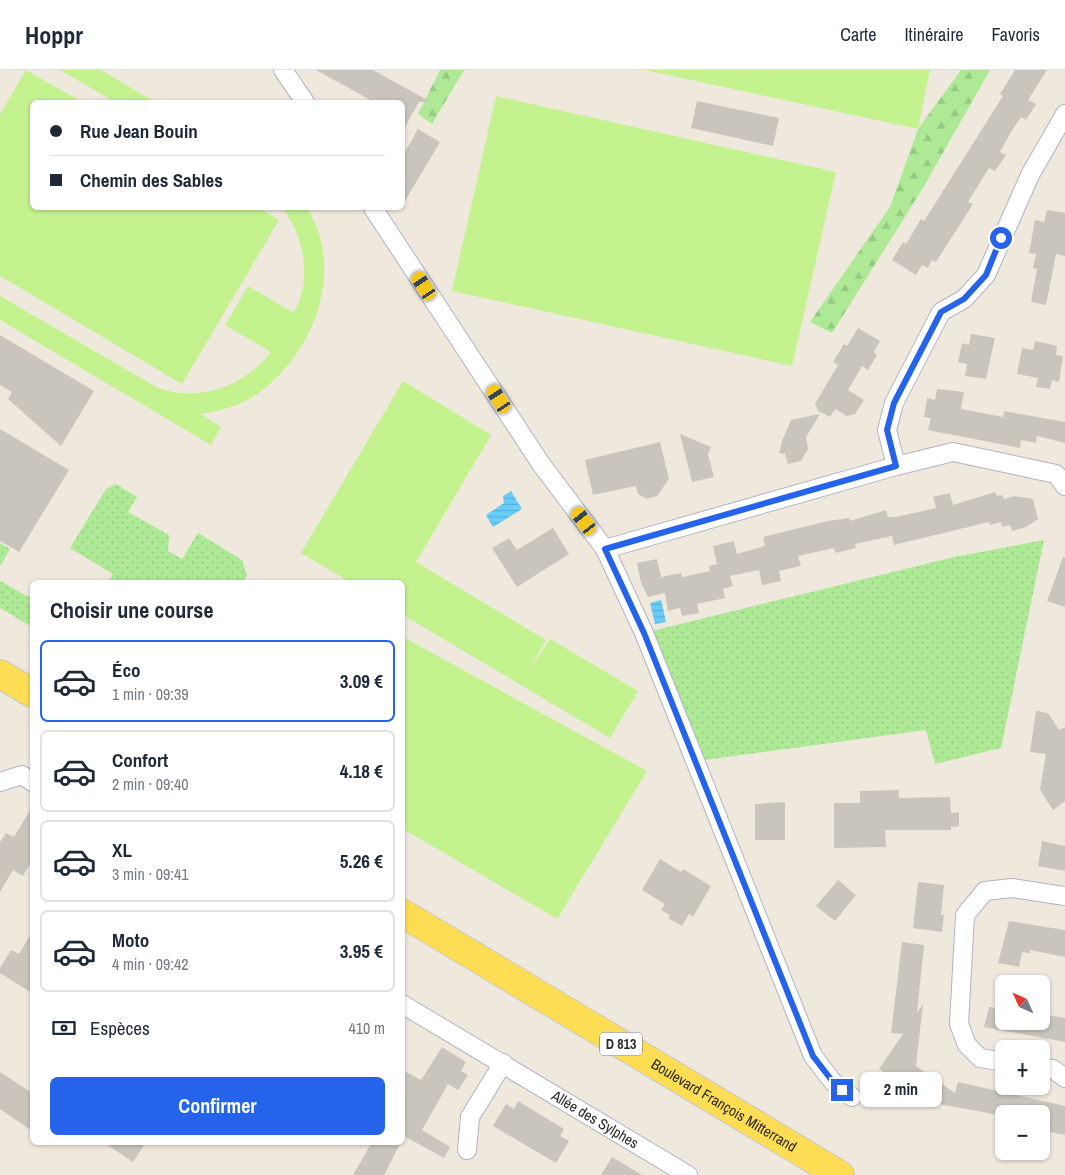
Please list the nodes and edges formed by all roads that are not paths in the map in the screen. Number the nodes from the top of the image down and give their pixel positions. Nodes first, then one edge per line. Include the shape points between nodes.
1 (283, 70) edge
2 (303, 100) edge
3 (1065, 114) edge
4 (375, 210) edge
5 (896, 466) junction
6 (1065, 486) edge
7 (605, 549) junction
8 (0, 674) edge
9 (30, 692) edge
10 (30, 781) edge
11 (0, 782) edge
12 (1065, 896) edge
13 (405, 915) edge
14 (405, 1010) edge
15 (995, 1060) edge
16 (503, 1063) junction
17 (1050, 1069) edge
18 (1065, 1078) edge
19 (852, 1096) dead end
20 (467, 1150) dead end
21 (688, 1175) edge
22 (840, 1175) edge

1 - 2 street
3 - 5 street via 1030,175 986,275 964,299 941,312 894,403 887,430
4 - 7 street via 541,464
5 - 6 street via 953,452 1056,474
5 - 7 street
7 - 19 street via 644,633 813,1056 833,1082
8 - 9 main road
10 - 11 street via 22,775
12 - 15 street via 1012,888 985,891 965,914 959,1024 967,1046 980,1058
13 - 22 main road, Boulevard François Mitterrand / D 813
14 - 16 street, Allée des Sylphes
16 - 20 street via 470,1117
16 - 21 street, Allée des Sylphes
17 - 18 street

